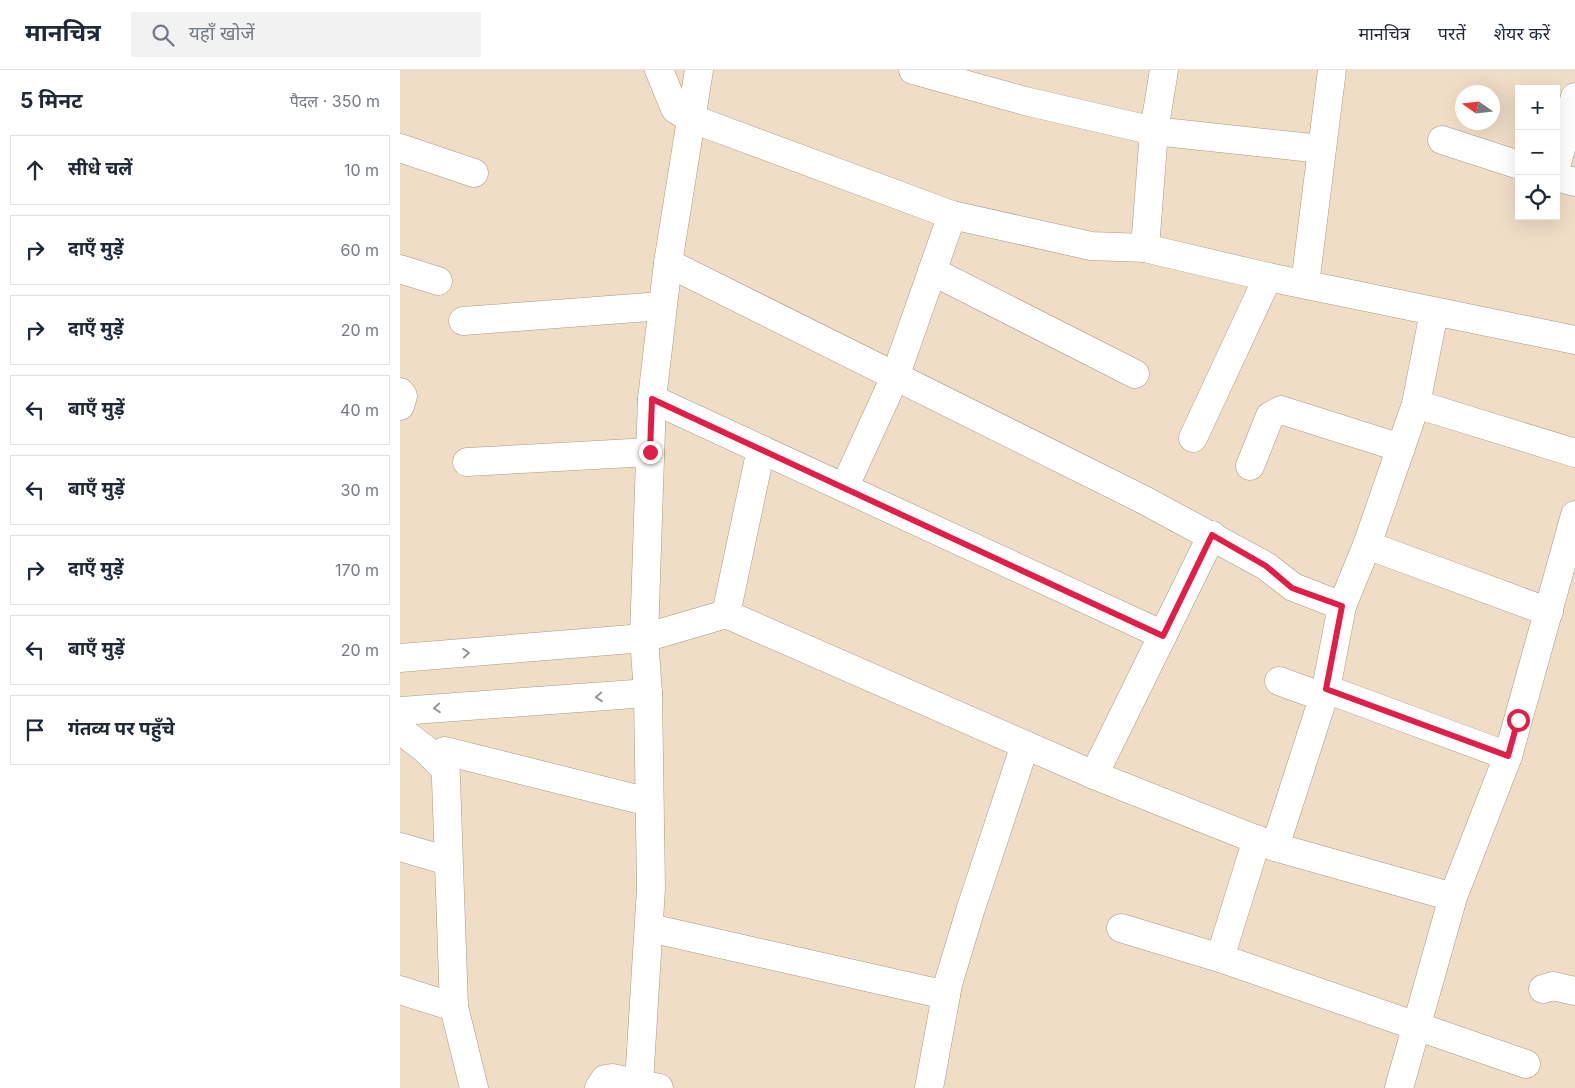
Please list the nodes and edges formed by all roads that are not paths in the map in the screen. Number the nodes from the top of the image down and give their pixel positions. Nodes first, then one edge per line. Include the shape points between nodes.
1 (659, 70) edge
2 (699, 70) edge
3 (913, 70) edge
4 (1164, 70) edge
5 (1332, 70) edge
6 (1575, 96) edge
7 (690, 118) junction
8 (1154, 131) junction
9 (1442, 140) dead end
10 (400, 148) edge
11 (1321, 149) junction
12 (1560, 152) edge
13 (1515, 164) edge
14 (474, 173) dead end
15 (1560, 179) edge
16 (1575, 182) edge
17 (952, 215) junction
18 (1145, 248) junction
19 (668, 263) junction
20 (400, 269) edge
21 (932, 271) junction
22 (1268, 277) junction
23 (438, 281) dead end
24 (1305, 284) junction
25 (662, 306) junction
26 (1434, 312) junction
27 (463, 321) dead end
28 (1575, 340) edge
29 (1135, 374) dead end
30 (895, 377) junction
31 (400, 392) edge
32 (652, 399) junction
33 (1416, 404) junction
34 (400, 406) edge
35 (1192, 438) dead end
36 (1401, 448) junction
37 (761, 449) junction
38 (650, 452) junction
39 (1575, 452) edge
40 (467, 462) dead end
41 (1250, 466) dead end
42 (844, 486) junction
43 (1575, 515) edge
44 (1212, 535) junction
45 (1367, 545) junction
46 (1342, 606) junction
47 (1549, 612) junction
48 (726, 614) junction
49 (1163, 636) junction
50 (644, 638) junction
51 (400, 658) edge
52 (1279, 681) dead end
53 (648, 693) junction
54 (1325, 693) junction
55 (400, 711) edge
56 (400, 730) edge
57 (1025, 745) junction
58 (1508, 756) junction
59 (446, 769) junction
60 (1094, 775) junction
61 (649, 802) junction
62 (1266, 843) junction
63 (400, 847) edge
64 (448, 861) junction
65 (1453, 897) junction
66 (650, 928) junction
67 (1121, 928) dead end
68 (1220, 958) junction
69 (1544, 989) dead end
70 (400, 990) edge
71 (1575, 991) edge
72 (946, 995) junction
73 (454, 1006) junction
74 (1418, 1027) junction
75 (1526, 1064) dead end
76 (649, 1086) edge
77 (474, 1088) edge
78 (599, 1088) edge
79 (929, 1088) edge
80 (1399, 1088) edge

1 - 7 street via 676,109
2 - 7 street
3 - 8 street via 1025,101
4 - 8 street
5 - 11 street
6 - 12 street
7 - 17 street
7 - 19 street
8 - 11 street
8 - 18 street
9 - 13 street
10 - 14 street
11 - 24 street
15 - 16 street
17 - 18 street via 1090,246
17 - 21 street
18 - 22 street
19 - 25 street
19 - 30 street
20 - 23 street
21 - 29 street
21 - 30 street
22 - 24 street
22 - 35 street
24 - 26 street
25 - 27 street
25 - 32 street
26 - 28 street
26 - 33 street
30 - 42 street
30 - 44 street
31 - 34 street via 403,396
32 - 37 street
32 - 38 street
33 - 36 street
33 - 39 street
36 - 41 street via 1281,410 1270,416
36 - 45 street
37 - 42 street
37 - 48 street
38 - 40 street
38 - 50 street
42 - 49 street
43 - 47 street
44 - 46 street via 1266,566 1292,588
44 - 49 street
45 - 46 street
45 - 47 street
46 - 54 street
47 - 58 street
48 - 50 street
48 - 57 street
49 - 60 street
51 -> 50 street
50 - 53 street
52 - 54 street
53 -> 55 street
53 - 61 street
54 - 58 street
54 - 62 street
56 - 59 street
57 - 60 street
57 - 72 street
58 - 65 street
59 - 61 street via 445,751
59 - 64 street
60 - 62 street
61 - 66 street
62 - 65 street
62 - 68 street
63 - 64 street
64 - 73 street
65 - 74 street
66 - 72 street
66 - 76 street
67 - 68 street
68 - 74 street
69 - 71 street via 1553,986
70 - 73 street
72 - 79 street
73 - 77 street
74 - 75 street
74 - 80 street
76 - 78 street via 612,1078 605,1079

